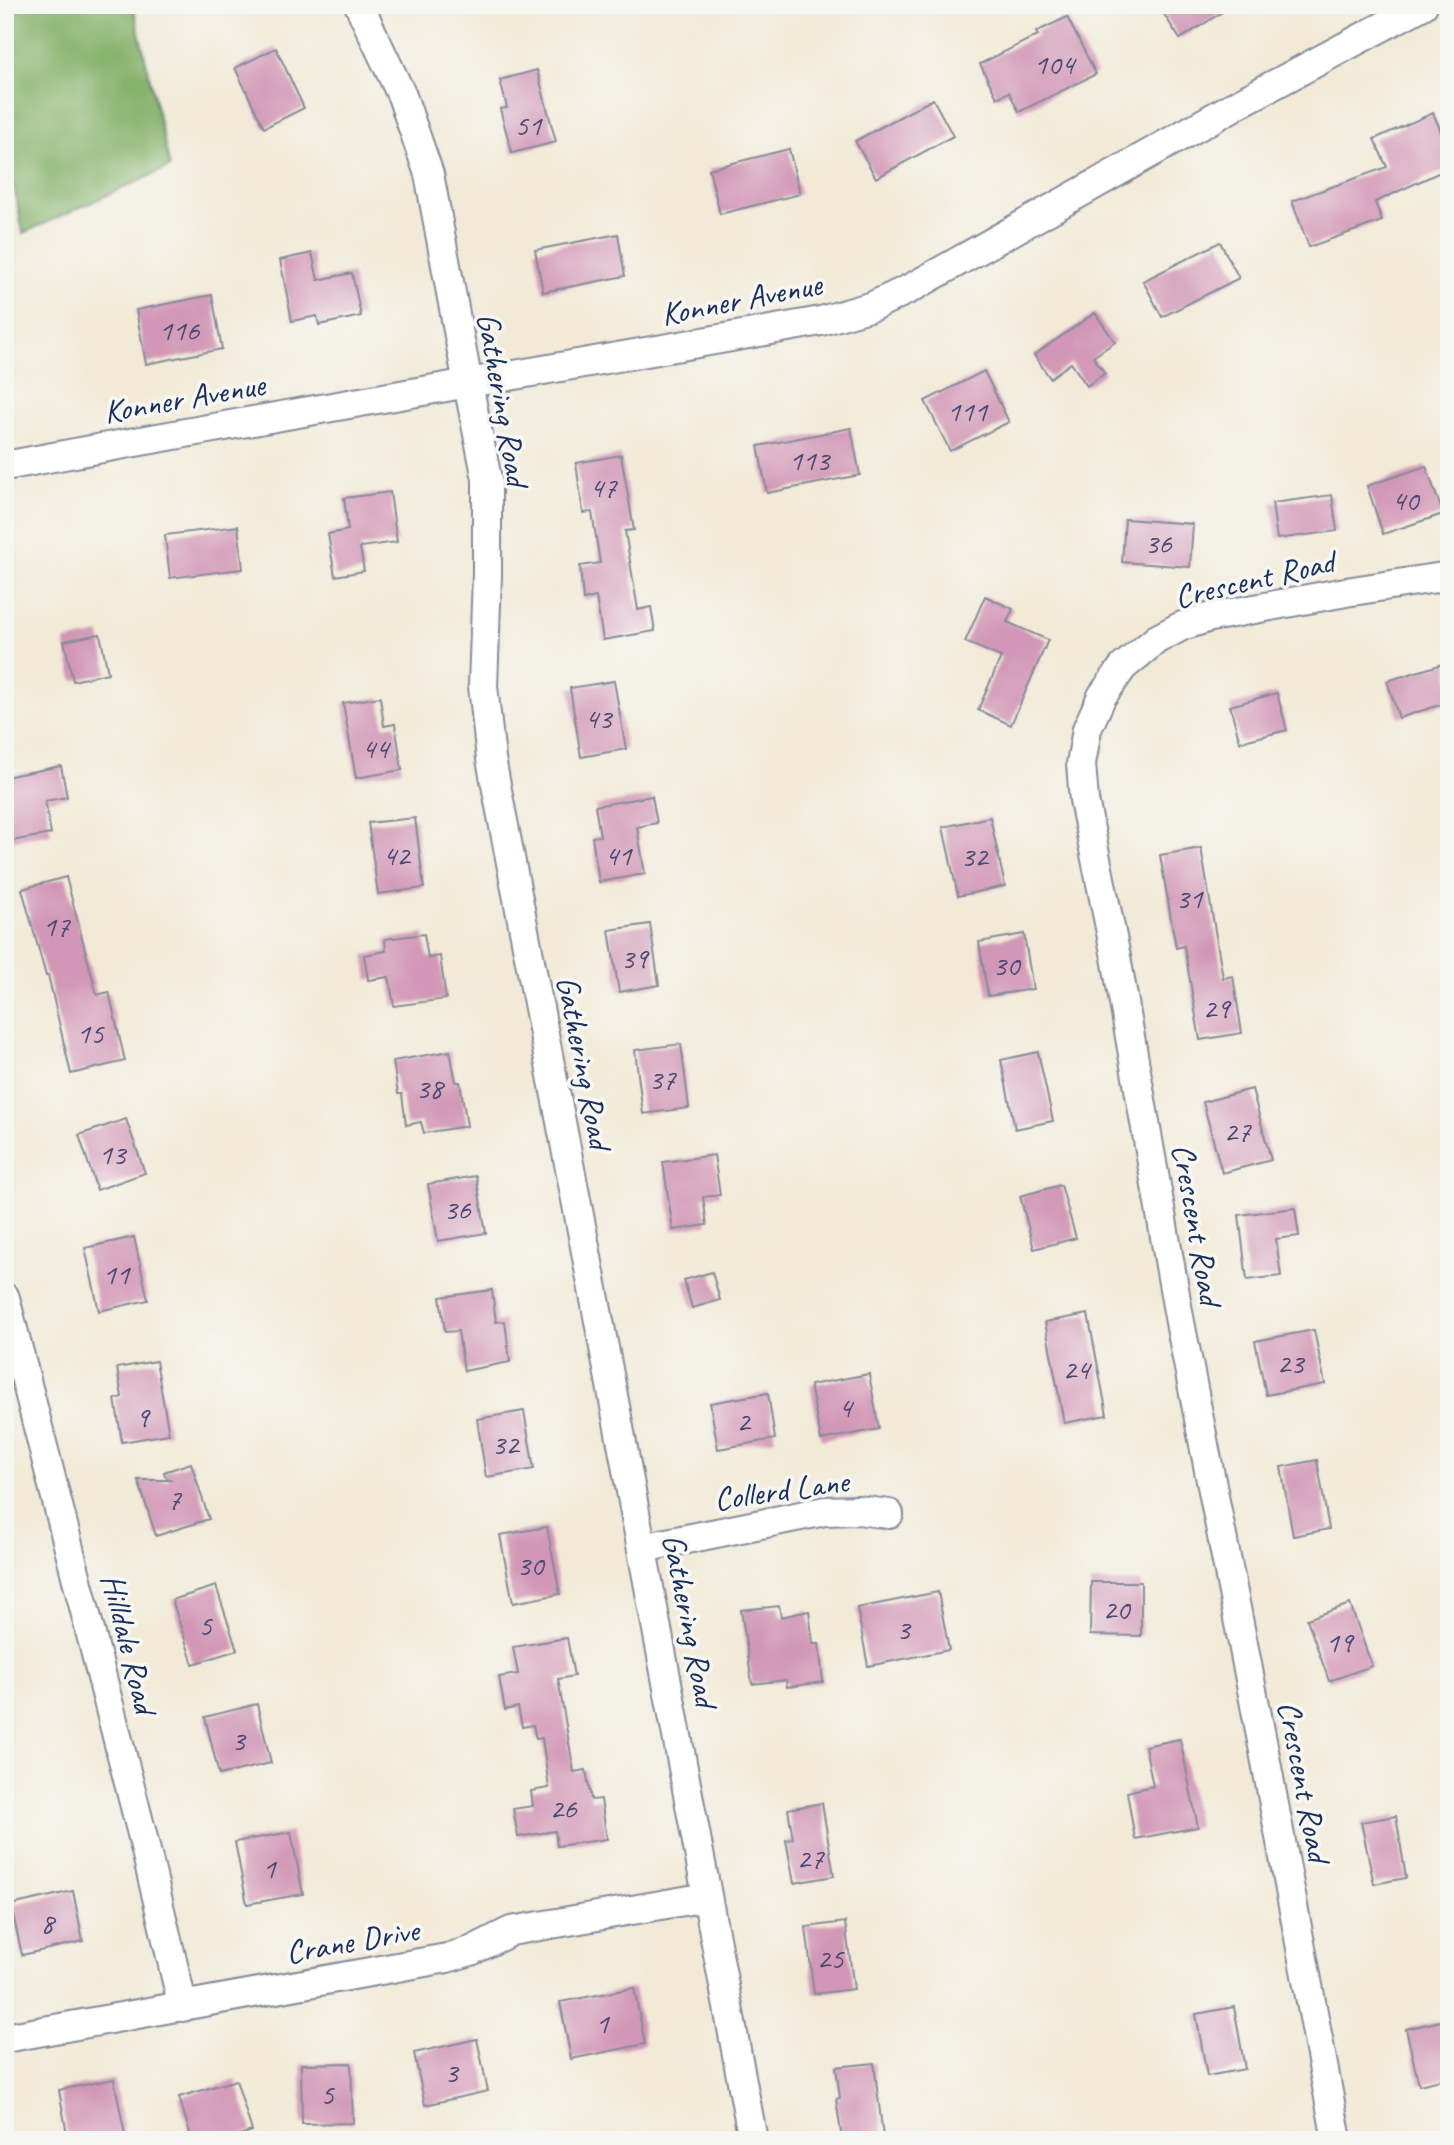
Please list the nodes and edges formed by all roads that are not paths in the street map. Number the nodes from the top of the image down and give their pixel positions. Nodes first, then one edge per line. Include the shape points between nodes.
1 (359, 5) edge
2 (1423, 5) edge
3 (467, 384) junction
4 (5, 466) edge
5 (1449, 576) edge
6 (5, 1298) edge
7 (889, 1514) dead end
8 (642, 1548) junction
9 (707, 1897) junction
10 (183, 2007) junction
11 (5, 2038) edge
12 (753, 2140) edge
13 (1337, 2140) edge

1 - 3 street, Gathering Road via 402,96 429,174
2 - 3 street, Konner Avenue via 873,306 821,321
3 - 4 street, Konner Avenue
3 - 8 street, Gathering Road via 487,479 483,686 491,759
5 - 13 street, Crescent Road via 1252,609 1182,626 1136,654 1102,696 1087,729 1081,764 1179,1317
6 - 10 street, Hilldale Road
7 - 8 street, Collerd Lane via 825,1511
8 - 9 street, Gathering Road
9 - 10 street, Crane Drive via 512,1931 447,1958
9 - 12 street, Gathering Road
10 - 11 street, Crane Drive

